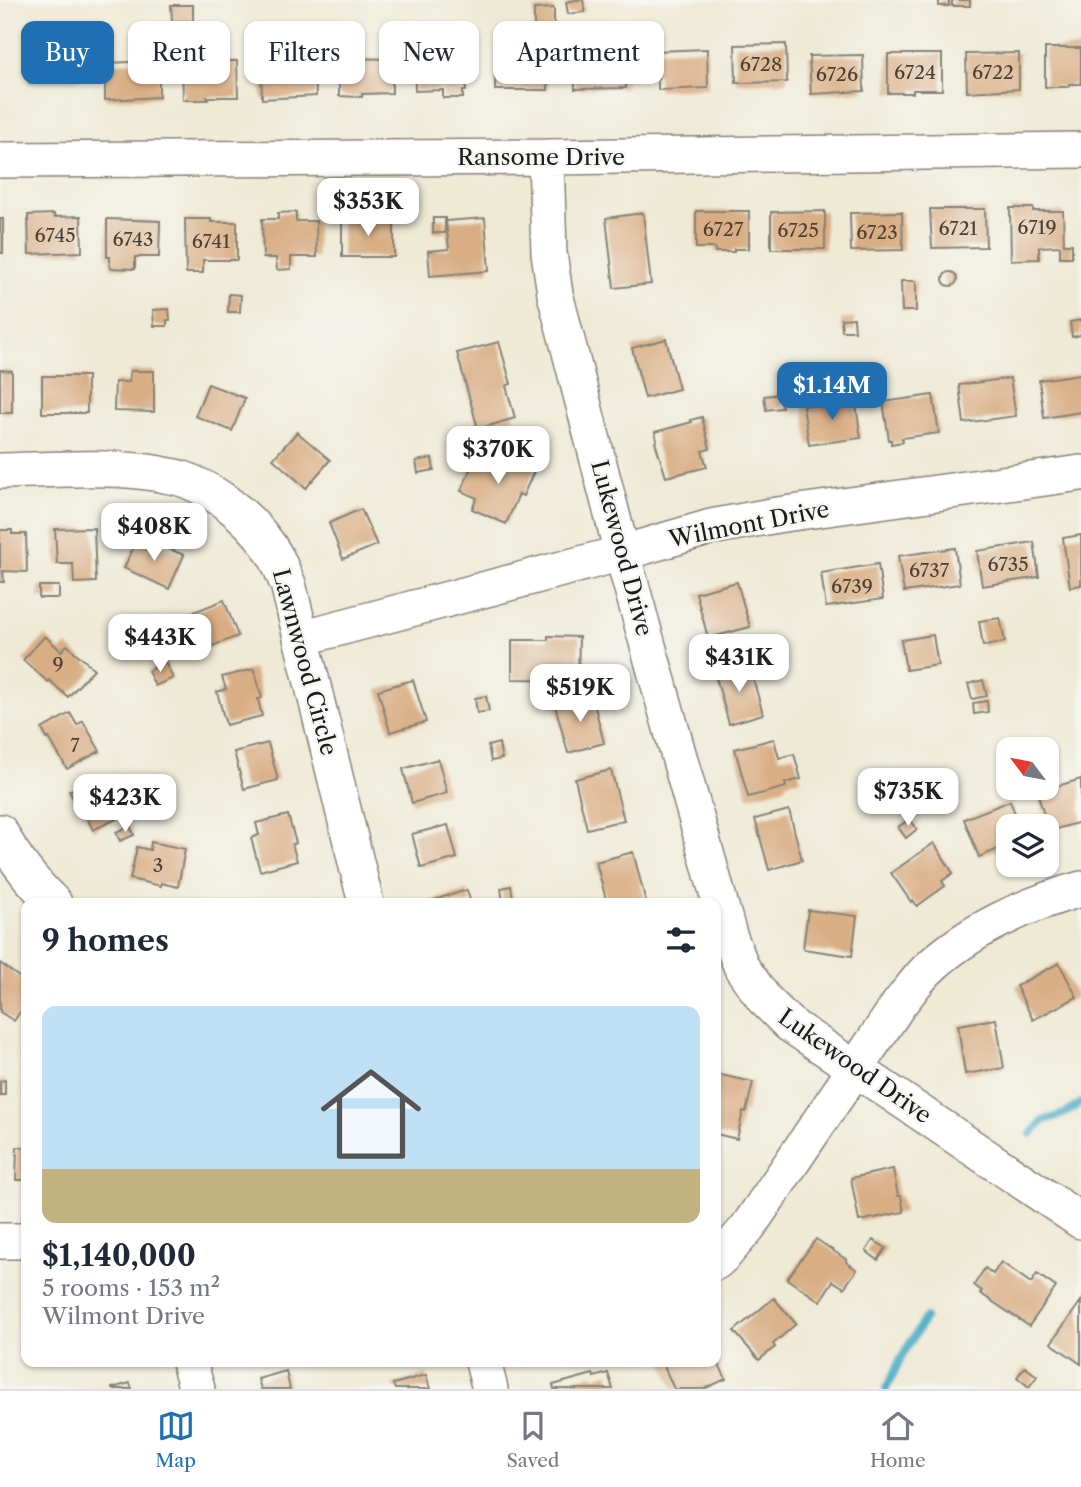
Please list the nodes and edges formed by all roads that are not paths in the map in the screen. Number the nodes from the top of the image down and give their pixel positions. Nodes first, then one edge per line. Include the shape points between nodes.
1 (1081, 150) edge
2 (546, 157) junction
3 (0, 159) edge
4 (0, 471) edge
5 (1081, 473) edge
6 (622, 553) junction
7 (301, 638) junction
8 (0, 832) edge
9 (1081, 889) edge
10 (49, 898) edge
11 (365, 898) edge
12 (719, 898) edge
13 (721, 906) edge
14 (854, 1069) junction
15 (1081, 1221) edge
16 (0, 1241) edge
17 (21, 1241) edge
18 (721, 1258) edge
19 (190, 1367) edge
20 (484, 1367) edge
21 (197, 1389) edge
22 (490, 1389) edge

1 - 2 street, Ransome Drive
2 - 3 street, Ransome Drive
2 - 6 street, Lukewood Drive via 555,294
4 - 7 street, Lawnwood Circle via 150,472 184,479 216,494 240,513 277,558
5 - 6 street, Wilmont Drive via 777,515 711,527
6 - 7 street, Wilmont Drive
6 - 12 street, Lukewood Drive
7 - 11 street, Lawnwood Circle
8 - 10 street via 10,852
9 - 14 street via 999,920 958,945 927,970
13 - 14 street, Lukewood Drive via 742,968 764,999 789,1024
14 - 15 street, Lukewood Drive
14 - 18 street via 748,1227
16 - 17 street
19 - 21 street
20 - 22 street

